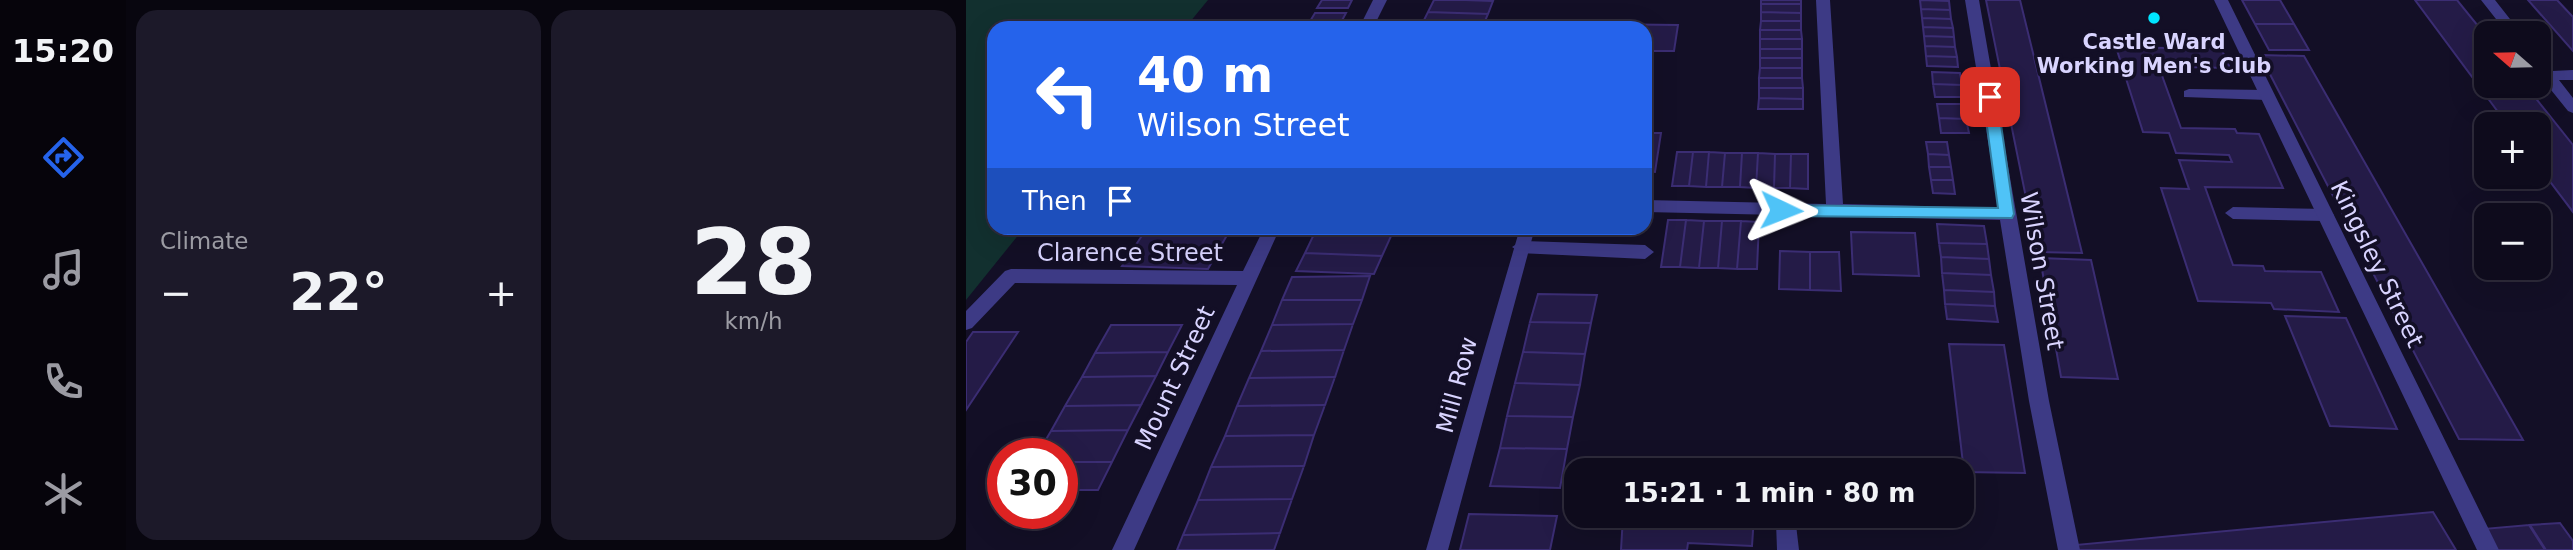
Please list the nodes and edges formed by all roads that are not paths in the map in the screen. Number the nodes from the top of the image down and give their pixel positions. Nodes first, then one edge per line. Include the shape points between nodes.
1 (1380, 0) edge
2 (1823, 0) edge
3 (1972, 0) edge
4 (2221, 0) edge
5 (2487, 0) edge
6 (1370, 21) edge
7 (2504, 21) edge
8 (2552, 72) edge
9 (2573, 75) edge
10 (2552, 81) edge
11 (2189, 93) dead end
12 (2267, 95) junction
13 (2573, 108) edge
14 (1652, 206) edge
15 (1835, 212) junction
16 (2232, 213) dead end
17 (2007, 214) junction
18 (2326, 215) junction
19 (1269, 235) edge
20 (1525, 236) edge
21 (1645, 252) dead end
22 (1248, 278) junction
23 (966, 323) edge
24 (1787, 528) edge
25 (1124, 550) edge
26 (1437, 550) edge
27 (1788, 550) edge
28 (2069, 550) edge
29 (2488, 550) edge

1 - 6 street
2 - 15 street
3 - 17 street, Wilson Street
4 - 12 street, Kingsley Street
5 - 7 street
8 - 9 street
10 - 13 street
11 - 12 street
12 - 18 street, Kingsley Street
14 - 15 street
15 - 17 street
16 - 18 street
17 - 28 street, Wilson Street
18 - 29 street, Kingsley Street
19 - 22 street, Mount Street
20 - 21 street
20 - 26 street, Mill Row
22 - 23 street, Clarence Street via 1011,276
22 - 25 street, Mount Street
24 - 27 street

